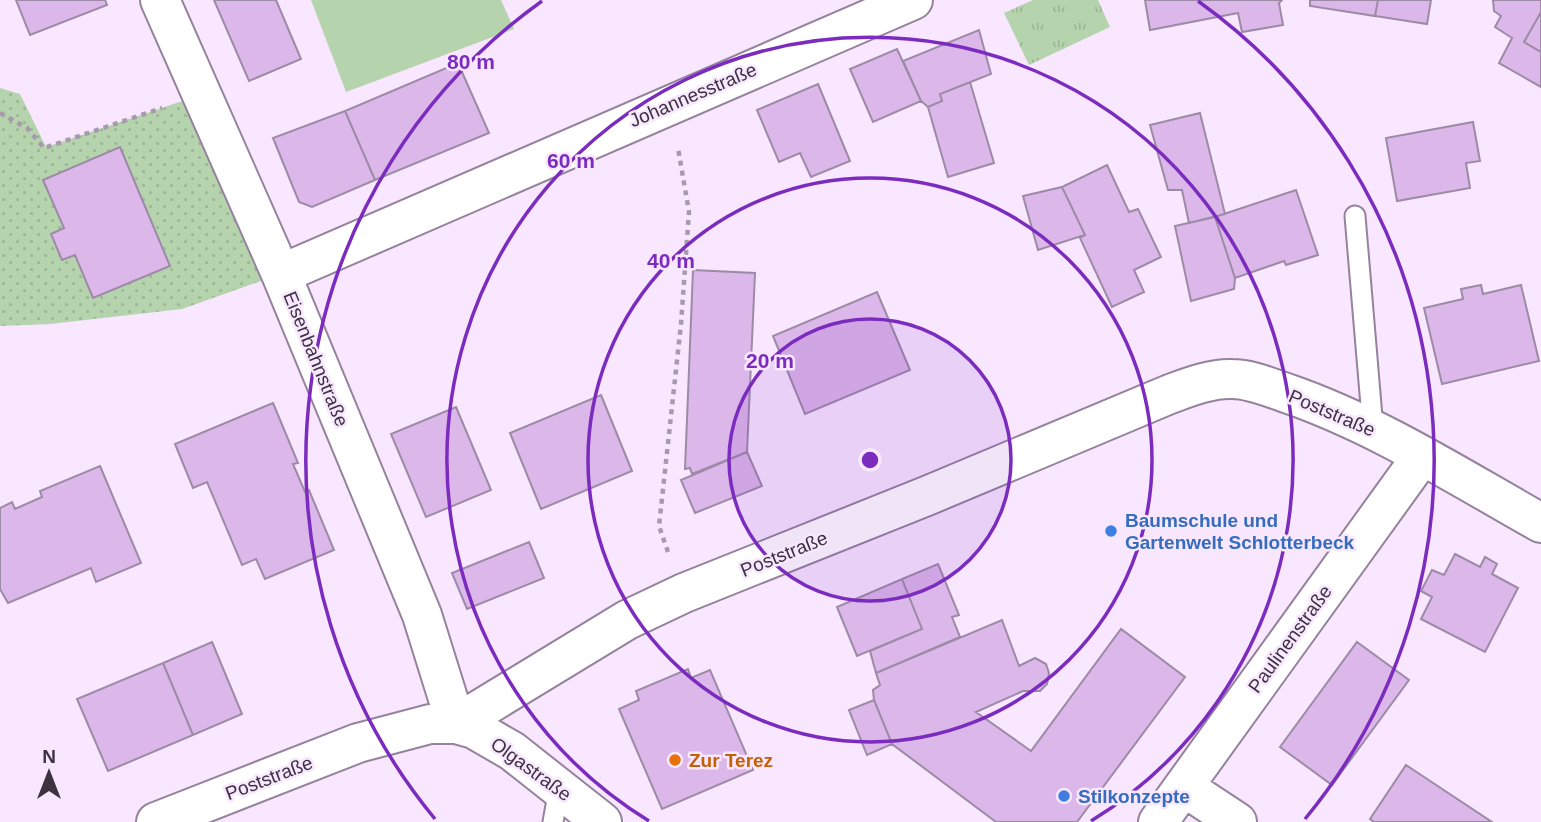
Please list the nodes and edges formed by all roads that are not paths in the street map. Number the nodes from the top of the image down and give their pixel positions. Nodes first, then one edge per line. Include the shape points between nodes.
1 (160, 0) edge
2 (913, 0) edge
3 (1354, 216) dead end
4 (281, 274) junction
5 (1373, 429) junction
6 (1422, 456) junction
7 (1541, 523) edge
8 (456, 724) junction
9 (1184, 787) junction
10 (556, 806) edge
11 (156, 822) edge
12 (602, 822) edge
13 (1158, 822) edge
14 (1237, 822) edge

1 - 4 street, Eisenbahnstraße
2 - 4 street, Johannesstraße
3 - 5 lane
4 - 8 street, Eisenbahnstraße via 422,615
5 - 6 street, Poststraße
5 - 8 street, Poststraße via 1326,407 1232,379 1181,390 627,620
6 - 7 street, Poststraße
6 - 9 street, Paulinenstraße
8 - 10 street, Olgastraße via 512,751
8 - 11 street, Poststraße via 430,724 358,743
9 - 13 street, Paulinenstraße
9 - 14 street
10 - 12 street, Olgastraße

